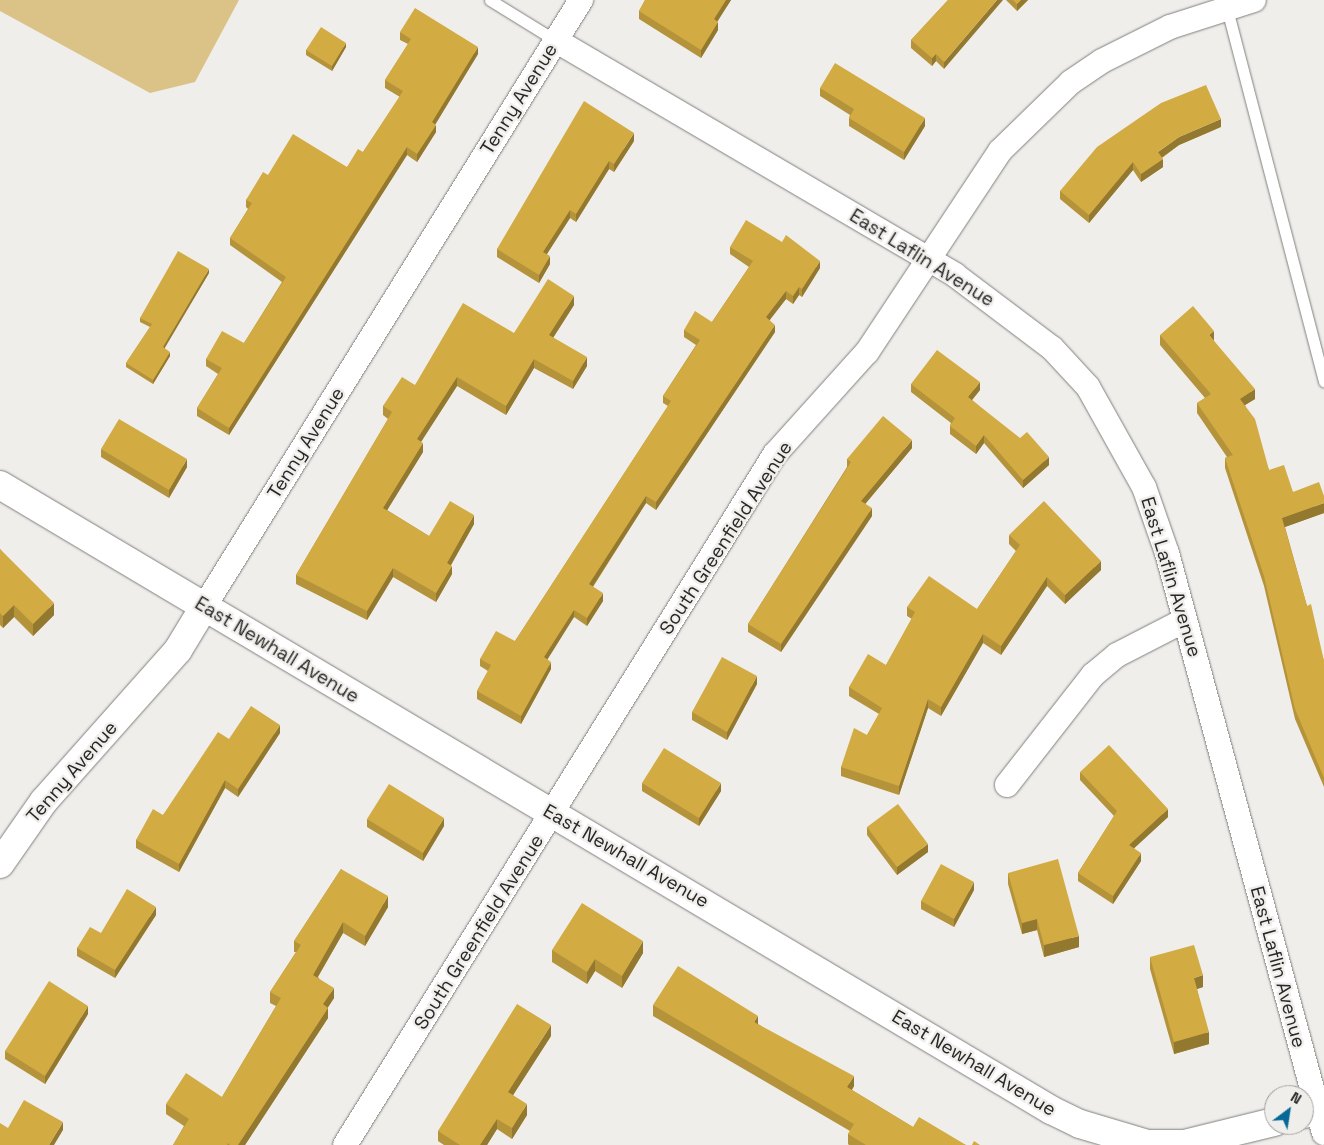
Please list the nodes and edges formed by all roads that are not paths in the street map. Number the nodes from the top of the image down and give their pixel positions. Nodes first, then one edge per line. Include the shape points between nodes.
1 (490, 0) edge
2 (581, 0) edge
3 (1254, 0) edge
4 (1226, 4) edge
5 (555, 40) junction
6 (926, 259) junction
7 (1324, 381) edge
8 (0, 485) edge
9 (204, 607) junction
10 (1186, 620) junction
11 (1007, 785) dead end
12 (553, 813) junction
13 (0, 864) edge
14 (1318, 1116) edge
15 (1264, 1124) edge
16 (345, 1145) edge

1 - 5 lane
2 - 5 street, Tenny Avenue
3 - 4 street, South Greenfield Avenue
4 - 6 street, South Greenfield Avenue via 1137,42 1071,82 1000,151
4 - 7 lane
5 - 6 street, East Laflin Avenue
5 - 9 street, Tenny Avenue
6 - 10 street, East Laflin Avenue via 1002,307 1052,348 1088,387 1144,487
6 - 12 street, South Greenfield Avenue via 867,352 776,454
8 - 9 street, East Newhall Avenue
9 - 12 street, East Newhall Avenue
9 - 13 street, Tenny Avenue via 172,656 44,801
10 - 11 street via 1116,655 1094,675
10 - 14 street, East Laflin Avenue
12 - 15 street, East Newhall Avenue via 993,1077 1080,1124 1147,1144 1184,1144
12 - 16 street, South Greenfield Avenue

